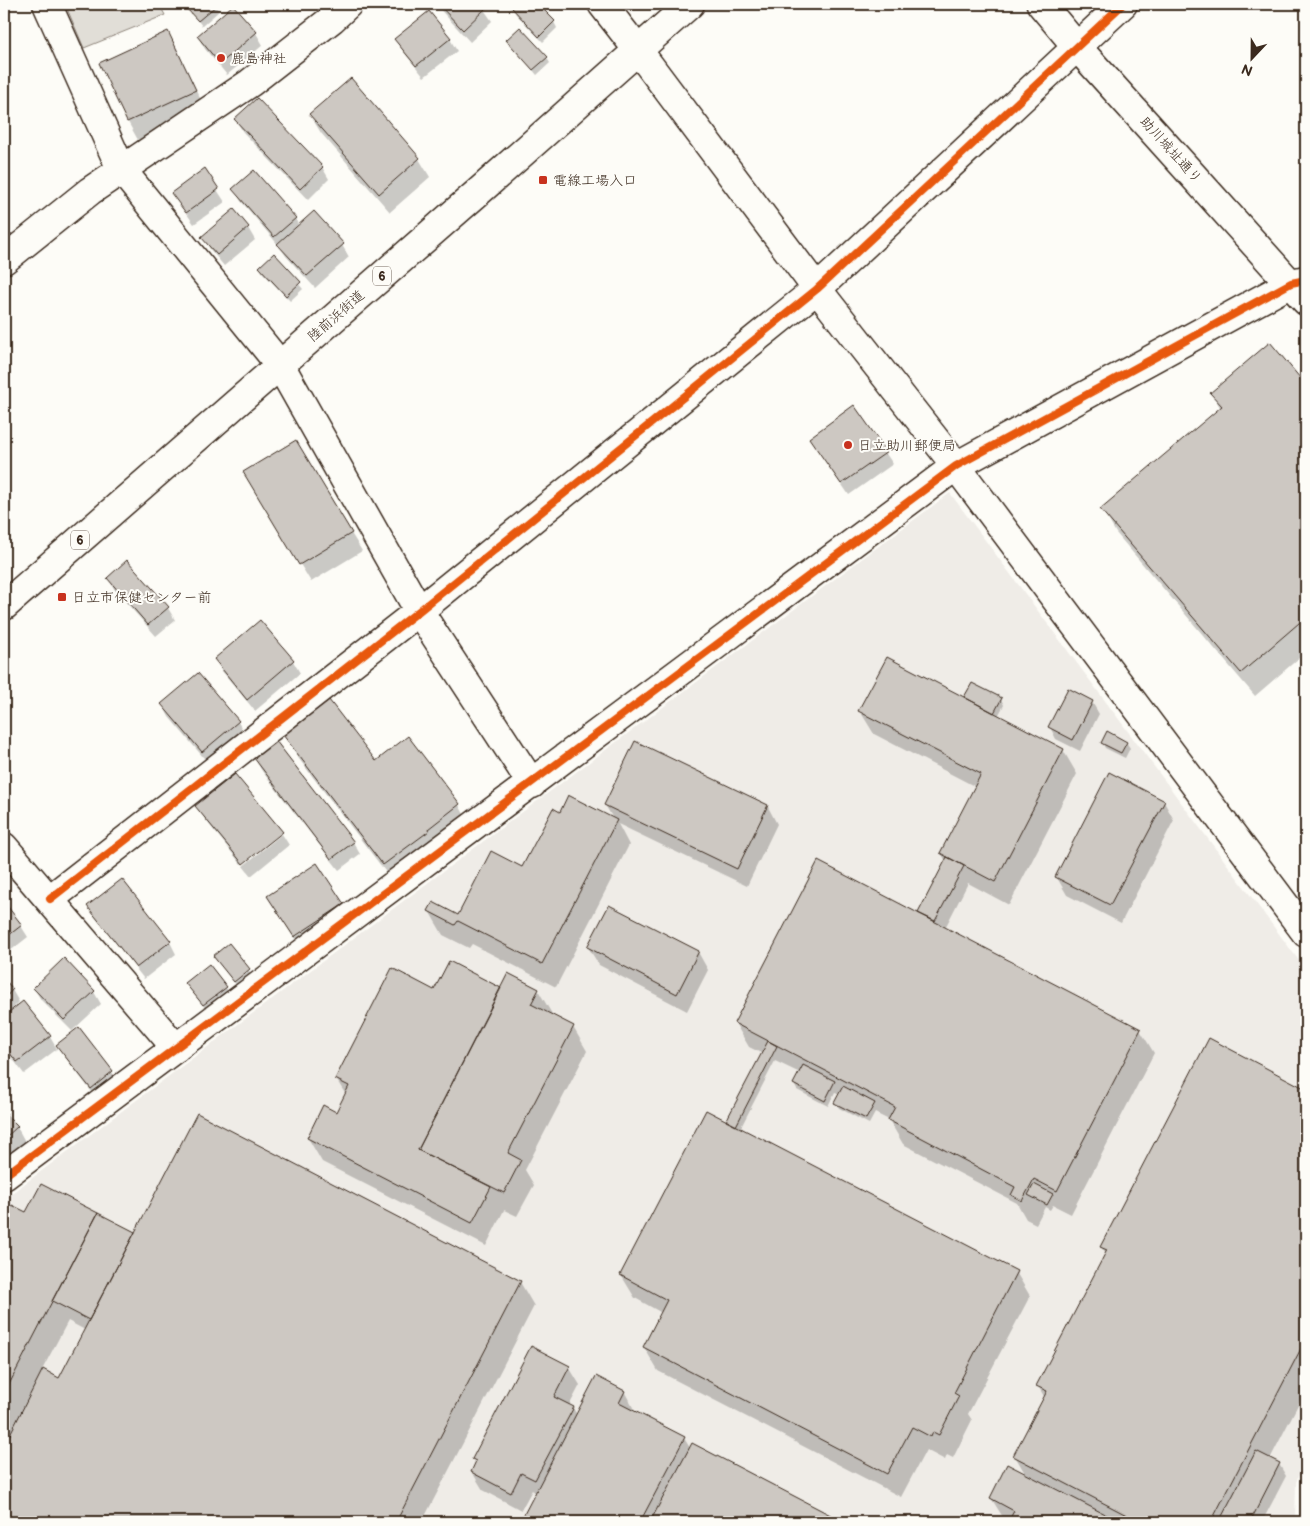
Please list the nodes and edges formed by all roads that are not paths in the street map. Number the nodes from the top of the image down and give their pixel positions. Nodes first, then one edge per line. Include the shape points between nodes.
1 (47, 4) edge
2 (348, 4) edge
3 (602, 4) edge
4 (690, 4) edge
5 (1041, 4) edge
6 (1123, 4) edge
7 (1077, 47) junction
8 (637, 50) junction
9 (121, 170) junction
10 (4, 260) edge
11 (1301, 288) edge
12 (817, 289) junction
13 (280, 365) junction
14 (956, 466) junction
15 (4, 606) edge
16 (419, 611) junction
17 (532, 784) junction
18 (4, 846) edge
19 (50, 899) junction
20 (1306, 932) edge
21 (176, 1048) junction
22 (4, 1176) edge

1 - 9 main road
2 - 9 main road via 332,20 250,82
3 - 8 main road
4 - 8 main road, 陸前浜街道 / 6
5 - 7 main road, 助川城址通り
6 - 7 main road
7 - 11 main road, 助川城址通り
7 - 12 main road
8 - 12 main road
8 - 13 main road, 陸前浜街道 / 6
9 - 10 main road
9 - 13 main road
11 - 14 main road
12 - 14 main road
12 - 16 main road
13 - 15 main road, 陸前浜街道 / 6
13 - 16 main road
14 - 17 main road
14 - 20 main road
16 - 17 main road
16 - 19 main road
17 - 21 main road
18 - 19 main road
19 - 21 main road
21 - 22 main road

